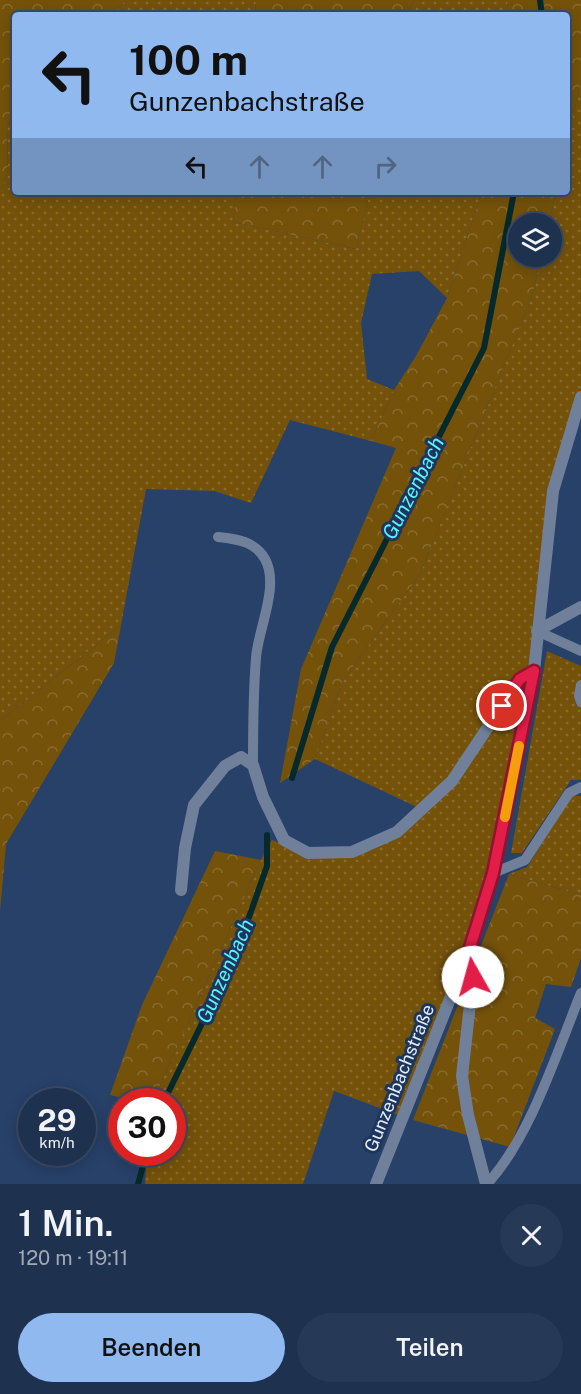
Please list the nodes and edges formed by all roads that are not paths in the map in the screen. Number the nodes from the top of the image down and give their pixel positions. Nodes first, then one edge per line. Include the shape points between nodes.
1 (581, 396) edge
2 (218, 537) dead end
3 (581, 607) edge
4 (537, 631) junction
5 (581, 651) edge
6 (534, 671) junction
7 (581, 684) edge
8 (581, 702) edge
9 (253, 765) junction
10 (581, 788) edge
11 (493, 873) junction
12 (181, 890) dead end
13 (468, 954) junction
14 (581, 993) edge
15 (376, 1184) edge
16 (486, 1184) edge

1 - 4 street, Gunzenbachstraße via 553,491
2 - 9 lane via 243,540 259,549 271,575 256,656
3 - 4 street
4 - 5 lane
4 - 6 street, Gunzenbachstraße
6 - 9 street via 520,679 452,781 397,832 352,852 308,853 284,840
6 - 11 street, Gunzenbachstraße
7 - 8 lane
9 - 12 street via 241,757 225,766 194,805
10 - 11 lane via 569,793 525,860
11 - 13 street, Gunzenbachstraße
13 - 15 street, Gunzenbachstraße
13 - 16 street via 473,977 462,1076
14 - 16 lane via 528,1121 500,1169

